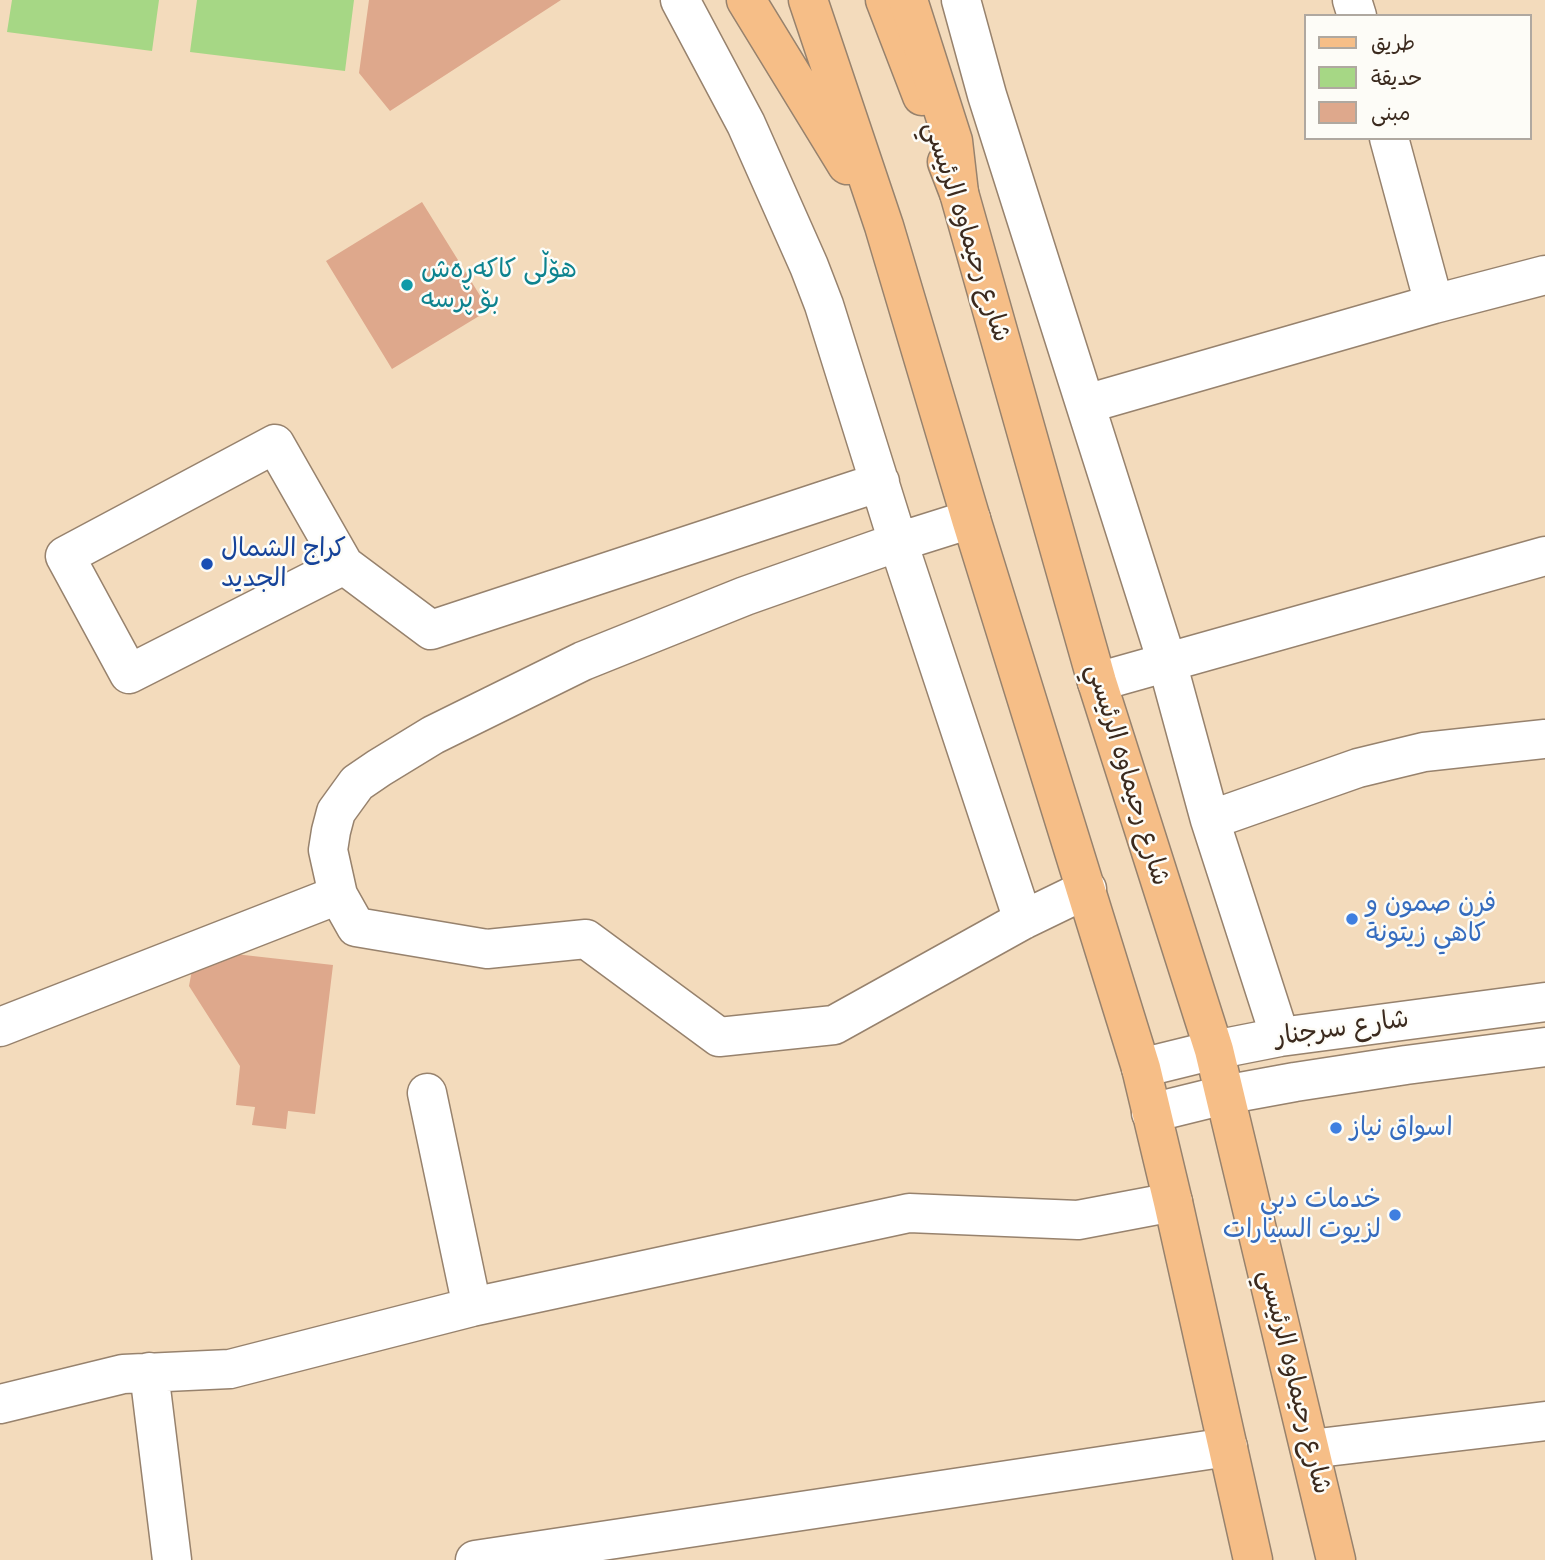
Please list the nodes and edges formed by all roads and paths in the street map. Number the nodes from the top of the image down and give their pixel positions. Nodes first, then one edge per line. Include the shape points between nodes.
1 (680, 0) edge
2 (746, 0) edge
3 (808, 0) edge
4 (884, 0) edge
5 (908, 0) edge
6 (961, 0) edge
7 (1391, 140) edge
8 (960, 194) junction
9 (884, 226) junction
10 (1545, 275) edge
11 (1434, 304) junction
12 (1086, 404) junction
13 (880, 482) junction
14 (971, 519) junction
15 (898, 542) junction
16 (1545, 556) edge
17 (344, 565) junction
18 (1167, 662) junction
19 (1097, 682) junction
20 (1545, 739) edge
21 (1210, 820) junction
22 (1087, 889) junction
23 (338, 895) junction
24 (1023, 920) junction
25 (1545, 1002) edge
26 (0, 1027) edge
27 (1280, 1037) junction
28 (1545, 1047) edge
29 (1214, 1050) junction
30 (1141, 1068) junction
31 (427, 1093) dead end
32 (1224, 1095) junction
33 (1151, 1113) junction
34 (1173, 1202) junction
35 (472, 1307) junction
36 (149, 1372) junction
37 (0, 1404) edge
38 (1545, 1421) edge
39 (1228, 1447) junction
40 (1310, 1449) junction
41 (172, 1560) edge
42 (475, 1560) edge
43 (1253, 1560) edge
44 (1336, 1560) edge

1 - 13 street via 746,124 809,266
2 - 9 main road
3 - 9 main road
4 - 8 main road, شارع رحيماوه الرئيسي
5 - 8 main road via 953,141
6 - 12 street
7 - 11 street
8 - 19 main road, شارع رحيماوه الرئيسي
9 - 14 main road
10 - 11 street
11 - 12 street
12 - 18 street
13 - 15 street
13 - 17 street via 430,630
14 - 15 street
14 - 22 main road
15 - 23 street via 745,596 583,662 444,728 379,768 357,783 336,812 328,850
15 - 24 street
16 - 18 street
17 - 17 street via 129,674 65,556 275,444
18 - 19 street
18 - 21 street
19 - 29 main road, شارع رحيماوه الرئيسي
20 - 21 street via 1398,758
21 - 27 street
22 - 24 street
22 - 30 main road
23 - 24 street via 356,927 487,949 586,939 719,1037 834,1025
23 - 26 street
25 - 27 street, شارع سرجنار
27 - 29 street, شارع سرجنار
28 - 32 street, شارع سرجنار
29 - 30 street, شارع سرجنار
29 - 32 main road, شارع رحيماوه الرئيسي
30 - 33 main road
31 - 35 street
32 - 33 street, شارع سرجنار
32 - 40 main road, شارع رحيماوه الرئيسي
33 - 34 main road
34 - 35 street via 1078,1220 909,1213
34 - 39 main road
35 - 36 street via 230,1369
36 - 37 street via 123,1374
36 - 41 street
38 - 40 street
39 - 42 street
39 - 43 main road
40 - 44 main road, شارع رحيماوه الرئيسي

